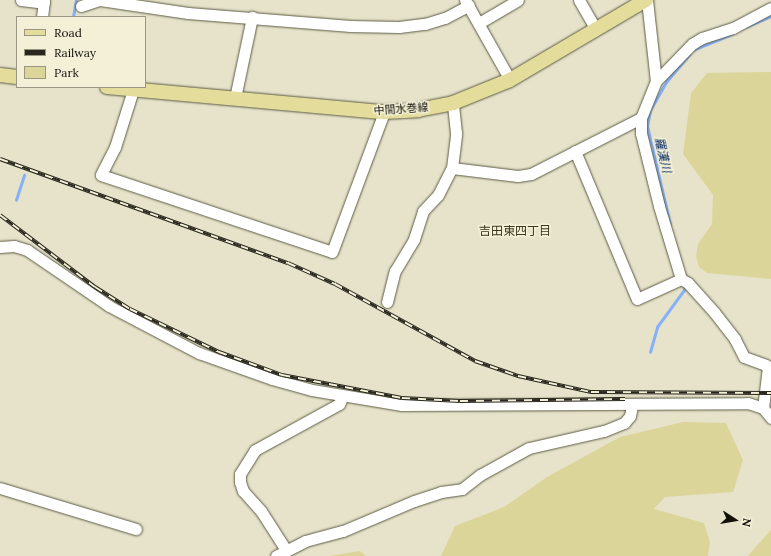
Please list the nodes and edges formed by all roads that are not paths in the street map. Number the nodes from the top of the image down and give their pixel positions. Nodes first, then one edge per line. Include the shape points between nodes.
1 (21, 0) edge
2 (518, 0) edge
3 (579, 0) edge
4 (647, 0) edge
5 (44, 2) edge
6 (467, 3) edge
7 (633, 4) edge
8 (163, 5) edge
9 (80, 8) edge
10 (771, 8) edge
11 (42, 16) edge
12 (252, 17) junction
13 (479, 23) junction
14 (596, 30) junction
15 (0, 76) edge
16 (16, 77) edge
17 (510, 80) junction
18 (656, 81) junction
19 (116, 88) edge
20 (134, 90) junction
21 (236, 98) junction
22 (453, 103) junction
23 (384, 112) junction
24 (641, 118) junction
25 (575, 151) junction
26 (452, 168) junction
27 (0, 247) edge
28 (681, 280) junction
29 (387, 302) dead end
30 (343, 396) junction
31 (632, 406) junction
32 (763, 408) junction
33 (771, 418) edge
34 (0, 488) edge
35 (136, 529) dead end
36 (286, 550) junction
37 (276, 556) edge

1 - 5 street
2 - 13 street
3 - 14 street
4 - 7 main road, 中間水巻線
4 - 18 street
5 - 11 street
6 - 12 street via 438,20 399,27 350,26
6 - 13 street
7 - 14 main road, 中間水巻線
8 - 9 street via 100,0
8 - 12 street
10 - 18 street via 733,28 692,44
12 - 21 street
13 - 17 street
14 - 17 main road, 中間水巻線
15 - 16 main road
17 - 22 main road, 中間水巻線
18 - 24 street
19 - 20 main road, 中間水巻線
20 - 21 main road, 中間水巻線
20 - 23 street via 115,147 101,175 332,252
21 - 23 main road, 中間水巻線
22 - 23 main road, 中間水巻線 via 418,110
22 - 26 street via 456,133
24 - 25 street
24 - 28 street via 642,133 659,206
25 - 26 street via 531,174 518,176
25 - 28 street via 637,299
26 - 29 street via 438,195 424,211 414,239 395,271
27 - 30 street via 14,246 27,250 108,306 199,353 272,379
28 - 32 street via 688,283 714,312 735,339 744,357 766,364 768,373
30 - 31 street via 402,405
30 - 36 street via 339,404 255,450 240,474 243,491 261,511
31 - 32 street via 748,403
31 - 36 street via 630,416 624,423 604,431 529,448 485,472 462,489 441,492 343,531 305,541
32 - 33 street
34 - 35 street
36 - 37 street

